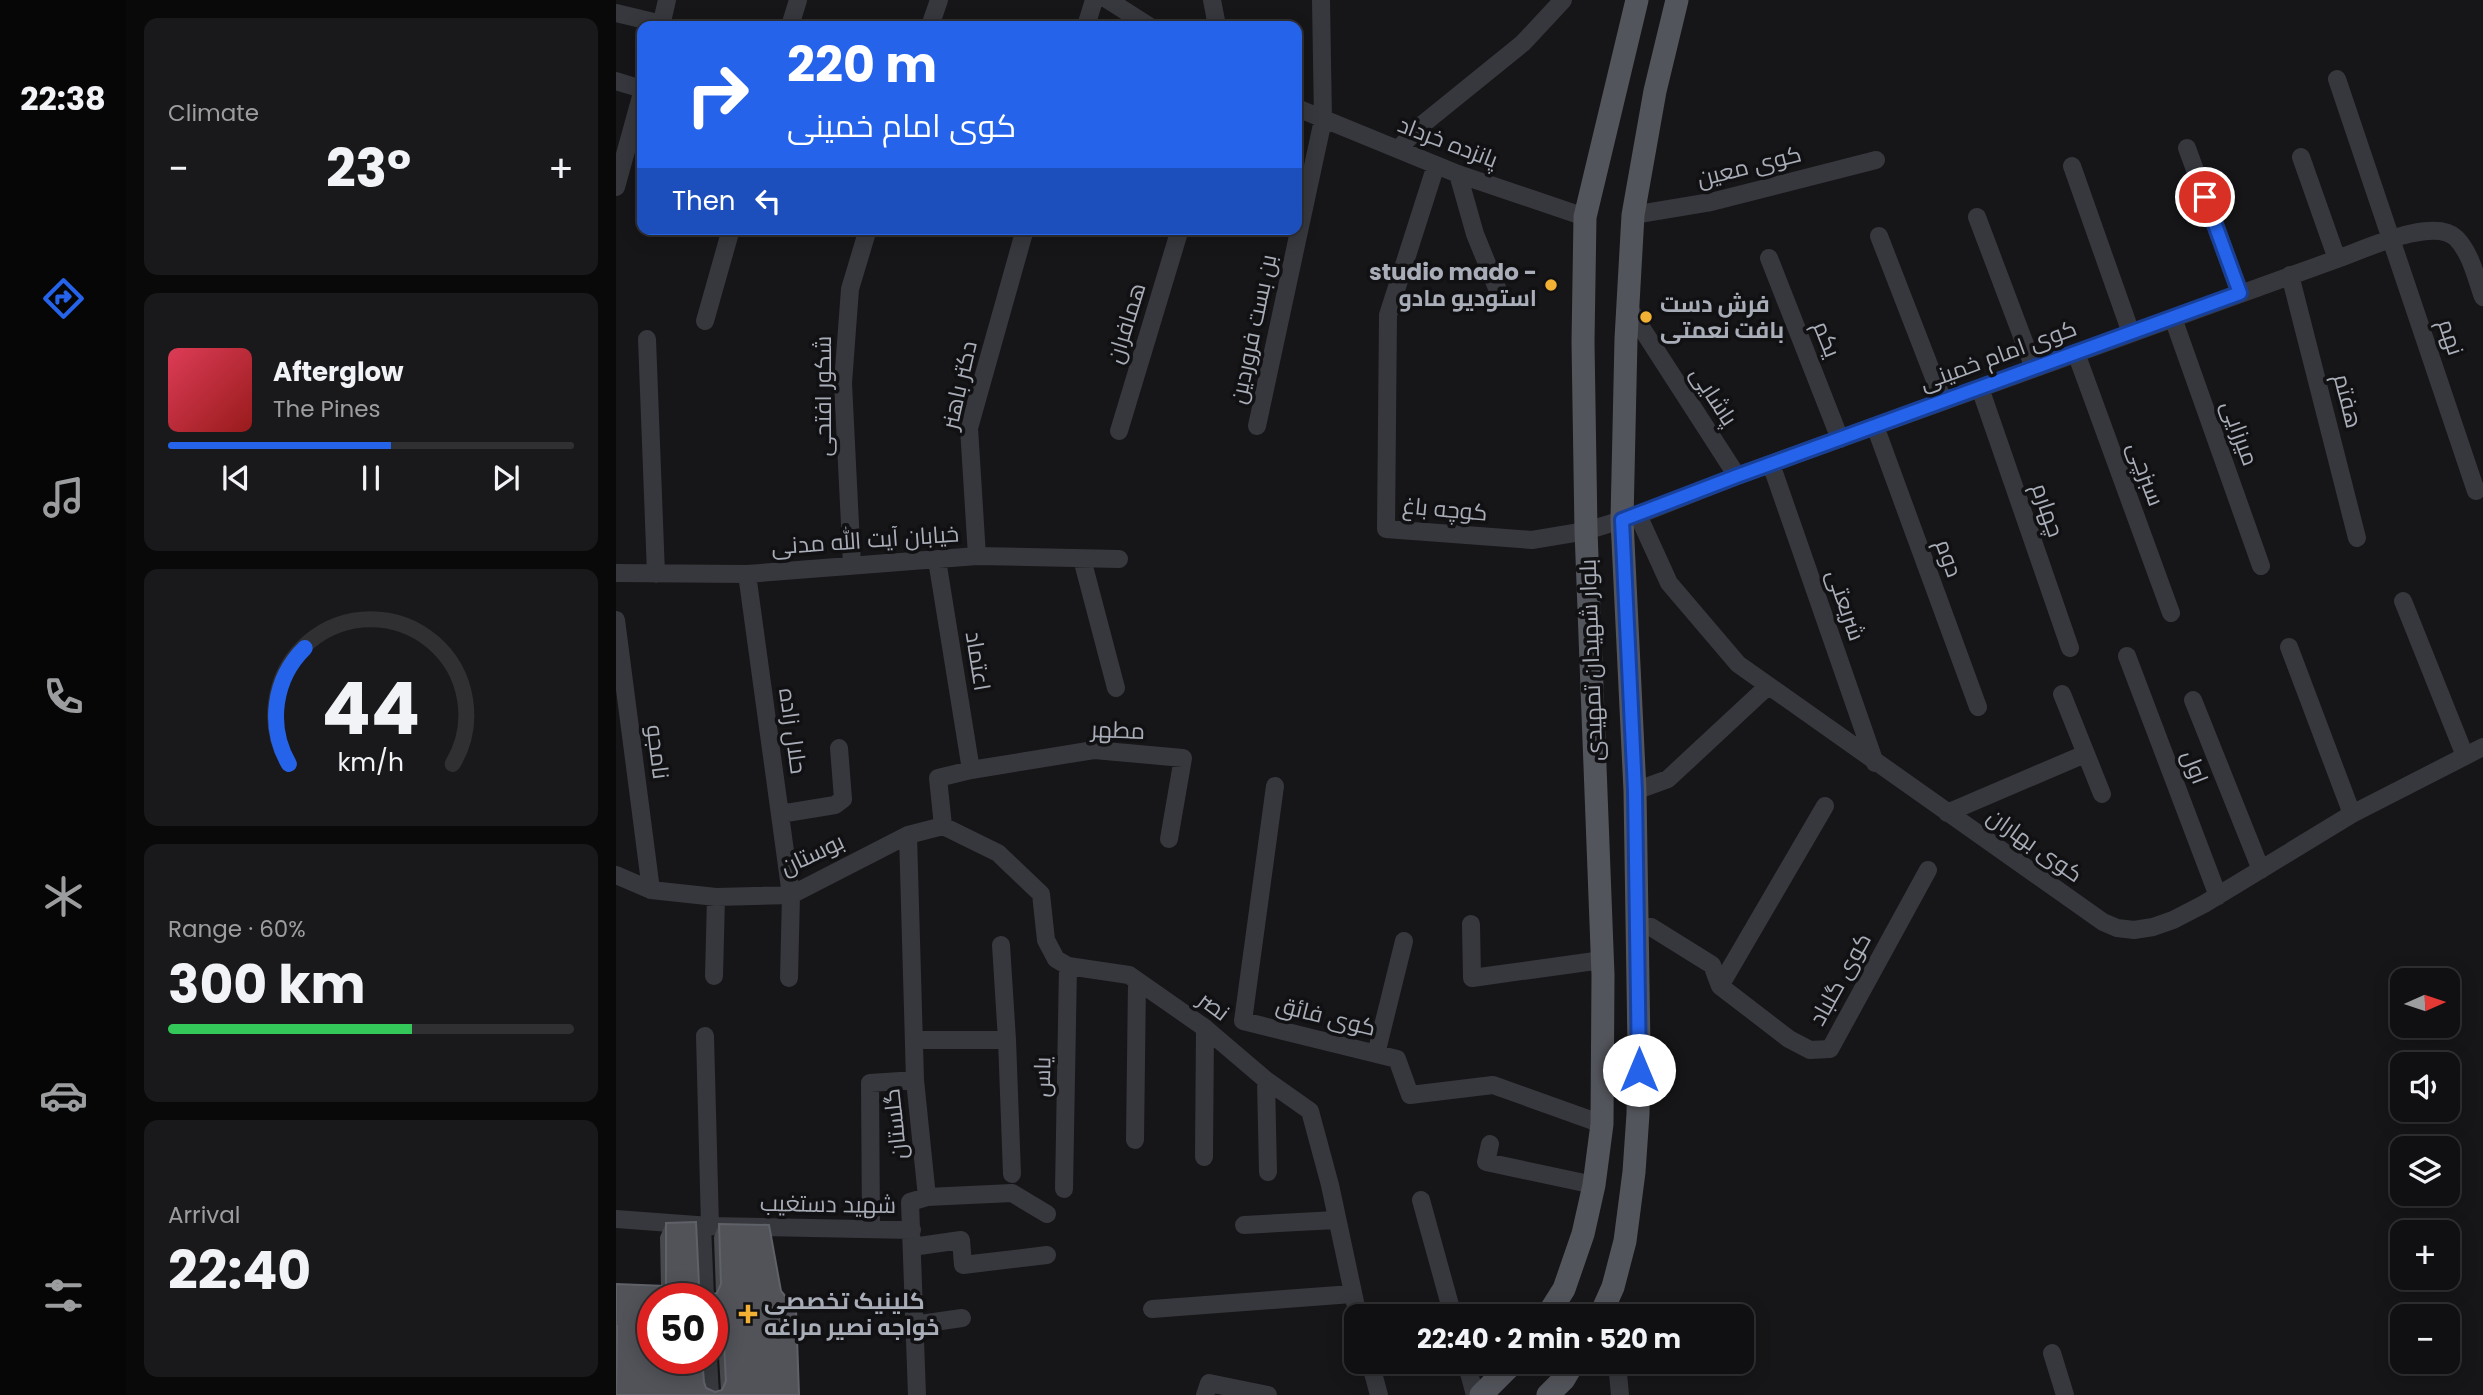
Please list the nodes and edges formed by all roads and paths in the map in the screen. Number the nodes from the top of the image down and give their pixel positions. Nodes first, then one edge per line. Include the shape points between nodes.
1 (667, 0) edge
2 (798, 0) edge
3 (939, 0) edge
4 (1094, 0) edge
5 (1108, 0) edge
6 (1212, 0) edge
7 (1321, 0) edge
8 (1563, 0) edge
9 (1637, 0) edge
10 (1677, 0) edge
11 (616, 13) edge
12 (646, 21) edge
13 (662, 21) edge
14 (792, 21) edge
15 (932, 21) edge
16 (1088, 21) edge
17 (1141, 21) edge
18 (1216, 21) edge
19 (2337, 79) dead end
20 (616, 81) edge
21 (637, 89) edge
22 (637, 105) edge
23 (1302, 110) edge
24 (1323, 120) junction
25 (2187, 148) dead end
26 (1398, 149) junction
27 (620, 154) edge
28 (2301, 157) dead end
29 (1876, 160) dead end
30 (1436, 165) junction
31 (2072, 166) dead end
32 (1458, 174) junction
33 (616, 187) edge
34 (1633, 215) junction
35 (1302, 217) edge
36 (1585, 217) junction
37 (1977, 217) dead end
38 (729, 235) edge
39 (866, 235) edge
40 (1023, 235) edge
41 (1178, 235) edge
42 (1298, 235) edge
43 (1879, 236) dead end
44 (2392, 239) junction
45 (1769, 258) dead end
46 (2337, 259) junction
47 (2290, 275) junction
48 (1499, 293) dead end
49 (2240, 293) junction
50 (2483, 297) edge
51 (1628, 307) junction
52 (2173, 318) junction
53 (705, 321) dead end
54 (2131, 333) junction
55 (647, 339) dead end
56 (2076, 353) junction
57 (2034, 368) junction
58 (1980, 388) junction
59 (1943, 401) junction
60 (1257, 426) dead end
61 (1875, 426) junction
62 (1119, 431) dead end
63 (1840, 439) junction
64 (1771, 464) junction
65 (1737, 476) junction
66 (2476, 491) dead end
67 (1630, 518) junction
68 (1586, 531) junction
69 (2357, 538) dead end
70 (977, 556) junction
71 (1082, 559) junction
72 (1119, 559) dead end
73 (937, 560) junction
74 (852, 565) junction
75 (2261, 566) dead end
76 (616, 573) edge
77 (656, 574) junction
78 (747, 574) junction
79 (2403, 601) dead end
80 (2171, 612) dead end
81 (616, 620) edge
82 (2290, 647) dead end
83 (2070, 648) dead end
84 (2127, 656) dead end
85 (1768, 686) junction
86 (1116, 688) dead end
87 (2062, 694) dead end
88 (2193, 700) dead end
89 (1978, 707) dead end
90 (2483, 747) edge
91 (839, 748) dead end
92 (2085, 754) junction
93 (2465, 756) junction
94 (1875, 763) junction
95 (971, 770) junction
96 (1275, 786) dead end
97 (1635, 791) junction
98 (2102, 794) dead end
99 (1825, 806) dead end
100 (1947, 813) junction
101 (780, 814) junction
102 (2352, 814) junction
103 (943, 826) junction
104 (908, 835) junction
105 (1169, 839) dead end
106 (1928, 870) dead end
107 (2261, 870) junction
108 (616, 875) edge
109 (651, 890) junction
110 (791, 895) junction
111 (2218, 896) junction
112 (716, 897) junction
113 (1471, 924) dead end
114 (1637, 927) junction
115 (1404, 941) dead end
116 (1001, 945) dead end
117 (1602, 960) junction
118 (1068, 966) junction
119 (714, 976) dead end
120 (789, 978) dead end
121 (1137, 981) junction
122 (1720, 986) junction
123 (1205, 1028) junction
124 (705, 1036) dead end
125 (914, 1040) junction
126 (1007, 1040) junction
127 (1376, 1054) junction
128 (915, 1080) junction
129 (1266, 1080) junction
130 (1602, 1124) junction
131 (1135, 1140) dead end
132 (1490, 1144) dead end
133 (1203, 1157) dead end
134 (1268, 1172) dead end
135 (1012, 1174) dead end
136 (1594, 1185) junction
137 (1064, 1189) dead end
138 (927, 1197) junction
139 (1421, 1200) dead end
140 (1047, 1214) dead end
141 (616, 1219) edge
142 (1336, 1220) junction
143 (706, 1225) junction
144 (1244, 1225) dead end
145 (871, 1229) junction
146 (912, 1239) junction
147 (1047, 1255) dead end
148 (705, 1283) edge
149 (1613, 1287) junction
150 (1352, 1294) junction
151 (1355, 1304) edge
152 (1450, 1304) edge
153 (1554, 1304) edge
154 (1605, 1304) edge
155 (1614, 1304) edge
156 (1152, 1309) dead end
157 (962, 1318) dead end
158 (914, 1325) junction
159 (2052, 1353) dead end
160 (709, 1374) edge
161 (1373, 1374) edge
162 (1469, 1374) edge
163 (1502, 1374) edge
164 (1567, 1374) edge
165 (1618, 1374) edge
166 (710, 1395) edge
167 (916, 1395) edge
168 (1205, 1395) edge
169 (1268, 1395) edge
170 (1379, 1395) edge
171 (1475, 1395) edge
172 (1481, 1395) edge
173 (1548, 1395) edge
174 (1620, 1395) edge
175 (2065, 1395) edge

1 - 13 street
2 - 14 street
3 - 15 street
4 - 16 street
5 - 17 street
6 - 18 street
7 - 24 street, بن بست فروردین
8 - 26 street via 1523,43
9 - 36 main road, بلوار شهیدان تمهیدی
10 - 34 main road, بلوار شهیدان تمهیدی via 1654,90
11 - 12 street
19 - 44 street, نهم
20 - 21 street
22 - 27 street
23 - 24 street, پانزده خرداد
24 - 26 street, پانزده خرداد
24 - 35 street, بن بست فروردین
25 - 49 street
26 - 30 street, پانزده خرداد
27 - 33 street
28 - 46 street
29 - 34 street, کوی معین via 1711,202
30 - 32 street, پانزده خرداد
30 - 68 street, کوچه باغ via 1388,315 1386,529 1532,540
31 - 54 street
32 - 36 street, پانزده خرداد
32 - 48 street
34 - 51 main road, بلوار شهیدان تمهیدی
36 - 68 main road, بلوار شهیدان تمهیدی
37 - 57 street
38 - 53 street
39 - 74 street, شکور افتحی via 850,289 843,383
40 - 70 street, دکتر باهنر via 969,428
41 - 62 street, همافران
42 - 60 street, بن بست فروردین
43 - 59 street
44 - 46 street, کوی امام خمینی
44 - 50 street, کوی امام خمینی via 2429,230 2448,232 2462,245
44 - 66 street, نهم
45 - 63 street, یکم
46 - 47 street, کوی امام خمینی
47 - 49 street, کوی امام خمینی
47 - 69 street, هفتم
49 - 52 street, کوی امام خمینی
51 - 65 street, پاشایی
51 - 67 main road, بلوار شهیدان تمهیدی
52 - 54 street, کوی امام خمینی
52 - 75 street, میرزایی
54 - 56 street, کوی امام خمینی
55 - 77 street
56 - 57 street, کوی امام خمینی
56 - 80 street, سبزچی
57 - 58 street, کوی امام خمینی
58 - 59 street, کوی امام خمینی
58 - 83 street, چهارم
59 - 61 street, کوی امام خمینی
61 - 63 street, کوی امام خمینی
61 - 89 street, دوم
63 - 64 street, کوی امام خمینی
64 - 65 street, کوی امام خمینی
64 - 94 street, شریعتی
65 - 67 street, کوی امام خمینی
67 - 68 street, کوی امام خمینی
67 - 85 street, کوی بهاران via 1669,583 1738,664
67 - 97 main road, بلوار شهیدان تمهیدی
68 - 117 main road, بلوار شهیدان تمهیدی
70 - 71 street, خیابان آیت الله مدنی
70 - 73 street, خیابان آیت الله مدنی
71 - 72 street, خیابان آیت الله مدنی
71 - 86 street
73 - 74 street, خیابان آیت الله مدنی
73 - 95 street, اعتماد
74 - 78 street, خیابان آیت الله مدنی
76 - 77 street, خیابان آیت الله مدنی
77 - 78 street, خیابان آیت الله مدنی
78 - 101 street, حلال زاده
79 - 93 street
81 - 109 street, نامجو
82 - 102 street
84 - 111 street, اول
85 - 94 street, کوی بهاران
85 - 97 street via 1668,779
87 - 92 street
88 - 107 street
90 - 93 street, کوی بهاران
91 - 101 street via 843,799 835,805
92 - 98 street
92 - 100 street
93 - 102 street, کوی بهاران
94 - 100 street, کوی بهاران
95 - 103 street via 938,778
95 - 105 street, مطهر via 1094,750 1183,758
96 - 127 street, کوی فائق via 1243,1021
97 - 114 main road, بلوار شهیدان تمهیدی
99 - 122 street
100 - 111 street, کوی بهاران via 2117,928 2153,928
101 - 110 street, حلال زاده
102 - 107 street, کوی بهاران
103 - 104 street, بوستان
103 - 118 street via 998,853 1041,894 1046,940 1056,959
104 - 110 street, بوستان
104 - 125 street, گلستان
106 - 122 street, کوی گلباد via 1830,1049 1810,1050 1789,1039
107 - 111 street, کوی بهاران
108 - 109 street, بوستان
109 - 112 street, بوستان
110 - 112 street, بوستان
110 - 120 street, حلال زاده
112 - 119 street
113 - 117 street via 1472,978
114 - 122 street, کوی گلباد via 1651,927 1712,965
114 - 149 main road, بلوار شهیدان تمهیدی via 1634,1172 1625,1241
115 - 127 street
116 - 126 street
117 - 130 main road, بلوار شهیدان تمهیدی
118 - 121 street, نصر via 1129,975
118 - 137 street, یاس
121 - 123 street, نصر
121 - 131 street
123 - 129 street, نصر
123 - 133 street
124 - 143 street
125 - 126 street
125 - 128 street, گلستان
126 - 135 street
127 - 130 street, کوی فائق via 1397,1059 1410,1095 1493,1085
128 - 138 street, گلستان
128 - 145 street via 870,1083
129 - 134 street
129 - 142 street, نصر via 1310,1111
130 - 136 main road, بلوار شهیدان تمهیدی
132 - 136 street via 1486,1162
136 - 153 main road, بلوار شهیدان تمهیدی via 1583,1234
138 - 140 street via 1012,1193
138 - 146 street via 910,1202
139 - 152 street
141 - 143 street, شهید دستغیب
142 - 144 street
142 - 150 street, نصر
143 - 145 street, شهید دستغیب
143 - 148 street
145 - 146 street, شهید دستغیب
146 - 147 street, شهید دستغیب via 961,1240 963,1265
146 - 158 street
149 - 154 main road, بلوار شهیدان تمهیدی
149 - 155 street
150 - 151 street, نصر
150 - 156 street
157 - 158 street
158 - 167 street
159 - 175 street
160 - 166 street
161 - 170 street
162 - 171 street
163 - 172 main road
164 - 173 main road
165 - 174 street
168 - 169 street via 1209,1383

